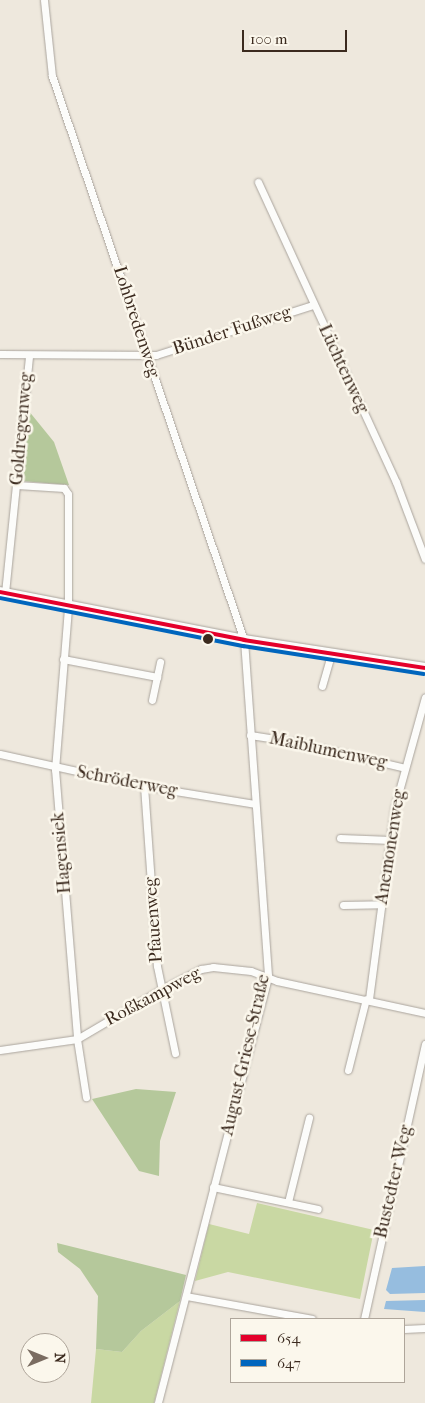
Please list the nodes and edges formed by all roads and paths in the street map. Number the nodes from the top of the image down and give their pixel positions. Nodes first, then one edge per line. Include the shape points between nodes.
1 (44, 0) edge
2 (258, 182) dead end
3 (313, 305) junction
4 (0, 354) edge
5 (147, 354) junction
6 (29, 355) junction
7 (17, 485) junction
8 (425, 559) edge
9 (2, 593) edge
10 (68, 608) junction
11 (244, 640) junction
12 (331, 654) junction
13 (64, 659) junction
14 (160, 662) dead end
15 (425, 668) edge
16 (157, 677) junction
17 (322, 686) dead end
18 (425, 697) edge
19 (152, 700) dead end
20 (250, 735) junction
21 (0, 754) edge
22 (55, 768) junction
23 (405, 768) junction
24 (144, 786) junction
25 (254, 804) junction
26 (340, 838) dead end
27 (391, 840) junction
28 (382, 904) junction
29 (343, 906) dead end
30 (268, 977) junction
31 (162, 989) junction
32 (368, 999) junction
33 (425, 1013) edge
34 (77, 1039) junction
35 (425, 1044) edge
36 (0, 1050) edge
37 (175, 1053) dead end
38 (348, 1070) dead end
39 (86, 1097) dead end
40 (309, 1118) dead end
41 (214, 1187) junction
42 (288, 1202) junction
43 (318, 1209) dead end
44 (186, 1296) junction
45 (307, 1318) edge
46 (364, 1318) edge
47 (425, 1328) edge
48 (405, 1329) edge
49 (158, 1403) edge

1 - 5 street, Lohbredenweg via 52,76
2 - 3 street, Lüchtenweg
3 - 5 street, Bünder Fußweg via 156,355
3 - 8 street, Lüchtenweg via 396,482
4 - 6 street, Bünder Fußweg
5 - 6 street, Bünder Fußweg
5 - 11 street, Lohbredenweg
6 - 7 street, Goldregenweg
7 - 9 street, Goldregenweg
7 - 10 street, Hagensiek via 64,488 68,494
9 - 10 street
10 - 11 street
10 - 13 street, Hagensiek
11 - 12 street
11 - 20 street, August-Griese-Straße
12 - 15 street
12 - 17 street
13 - 16 street
13 - 22 street, Hagensiek
14 - 16 street
16 - 19 street
18 - 23 street, Anemonenweg
20 - 23 street, Maiblumenweg via 296,742
20 - 25 street, August-Griese-Straße
21 - 22 street, Schröderweg
22 - 24 street, Schröderweg
22 - 34 street, Hagensiek
23 - 27 street, Anemonenweg via 394,809
24 - 25 street, Schröderweg
24 - 31 street, Pfauenweg via 157,966
25 - 30 street, August-Griese-Straße
26 - 27 street
27 - 28 street, Anemonenweg
28 - 29 street
28 - 32 street, Anemonenweg
30 - 31 street, Roßkampweg via 251,971 213,967 201,969
30 - 32 street, Roßkampweg
30 - 41 street, August-Griese-Straße
31 - 34 street, Roßkampweg
31 - 37 street, Pfauenweg
32 - 33 street, Roßkampweg
32 - 38 street, Anemonenweg
34 - 36 street, Roßkampweg
34 - 39 street, Hagensiek
35 - 46 street, Bustedter Weg
40 - 42 street
41 - 42 street
41 - 44 street, August-Griese-Straße
42 - 43 street
44 - 45 street
44 - 49 street, August-Griese-Straße
47 - 48 street

